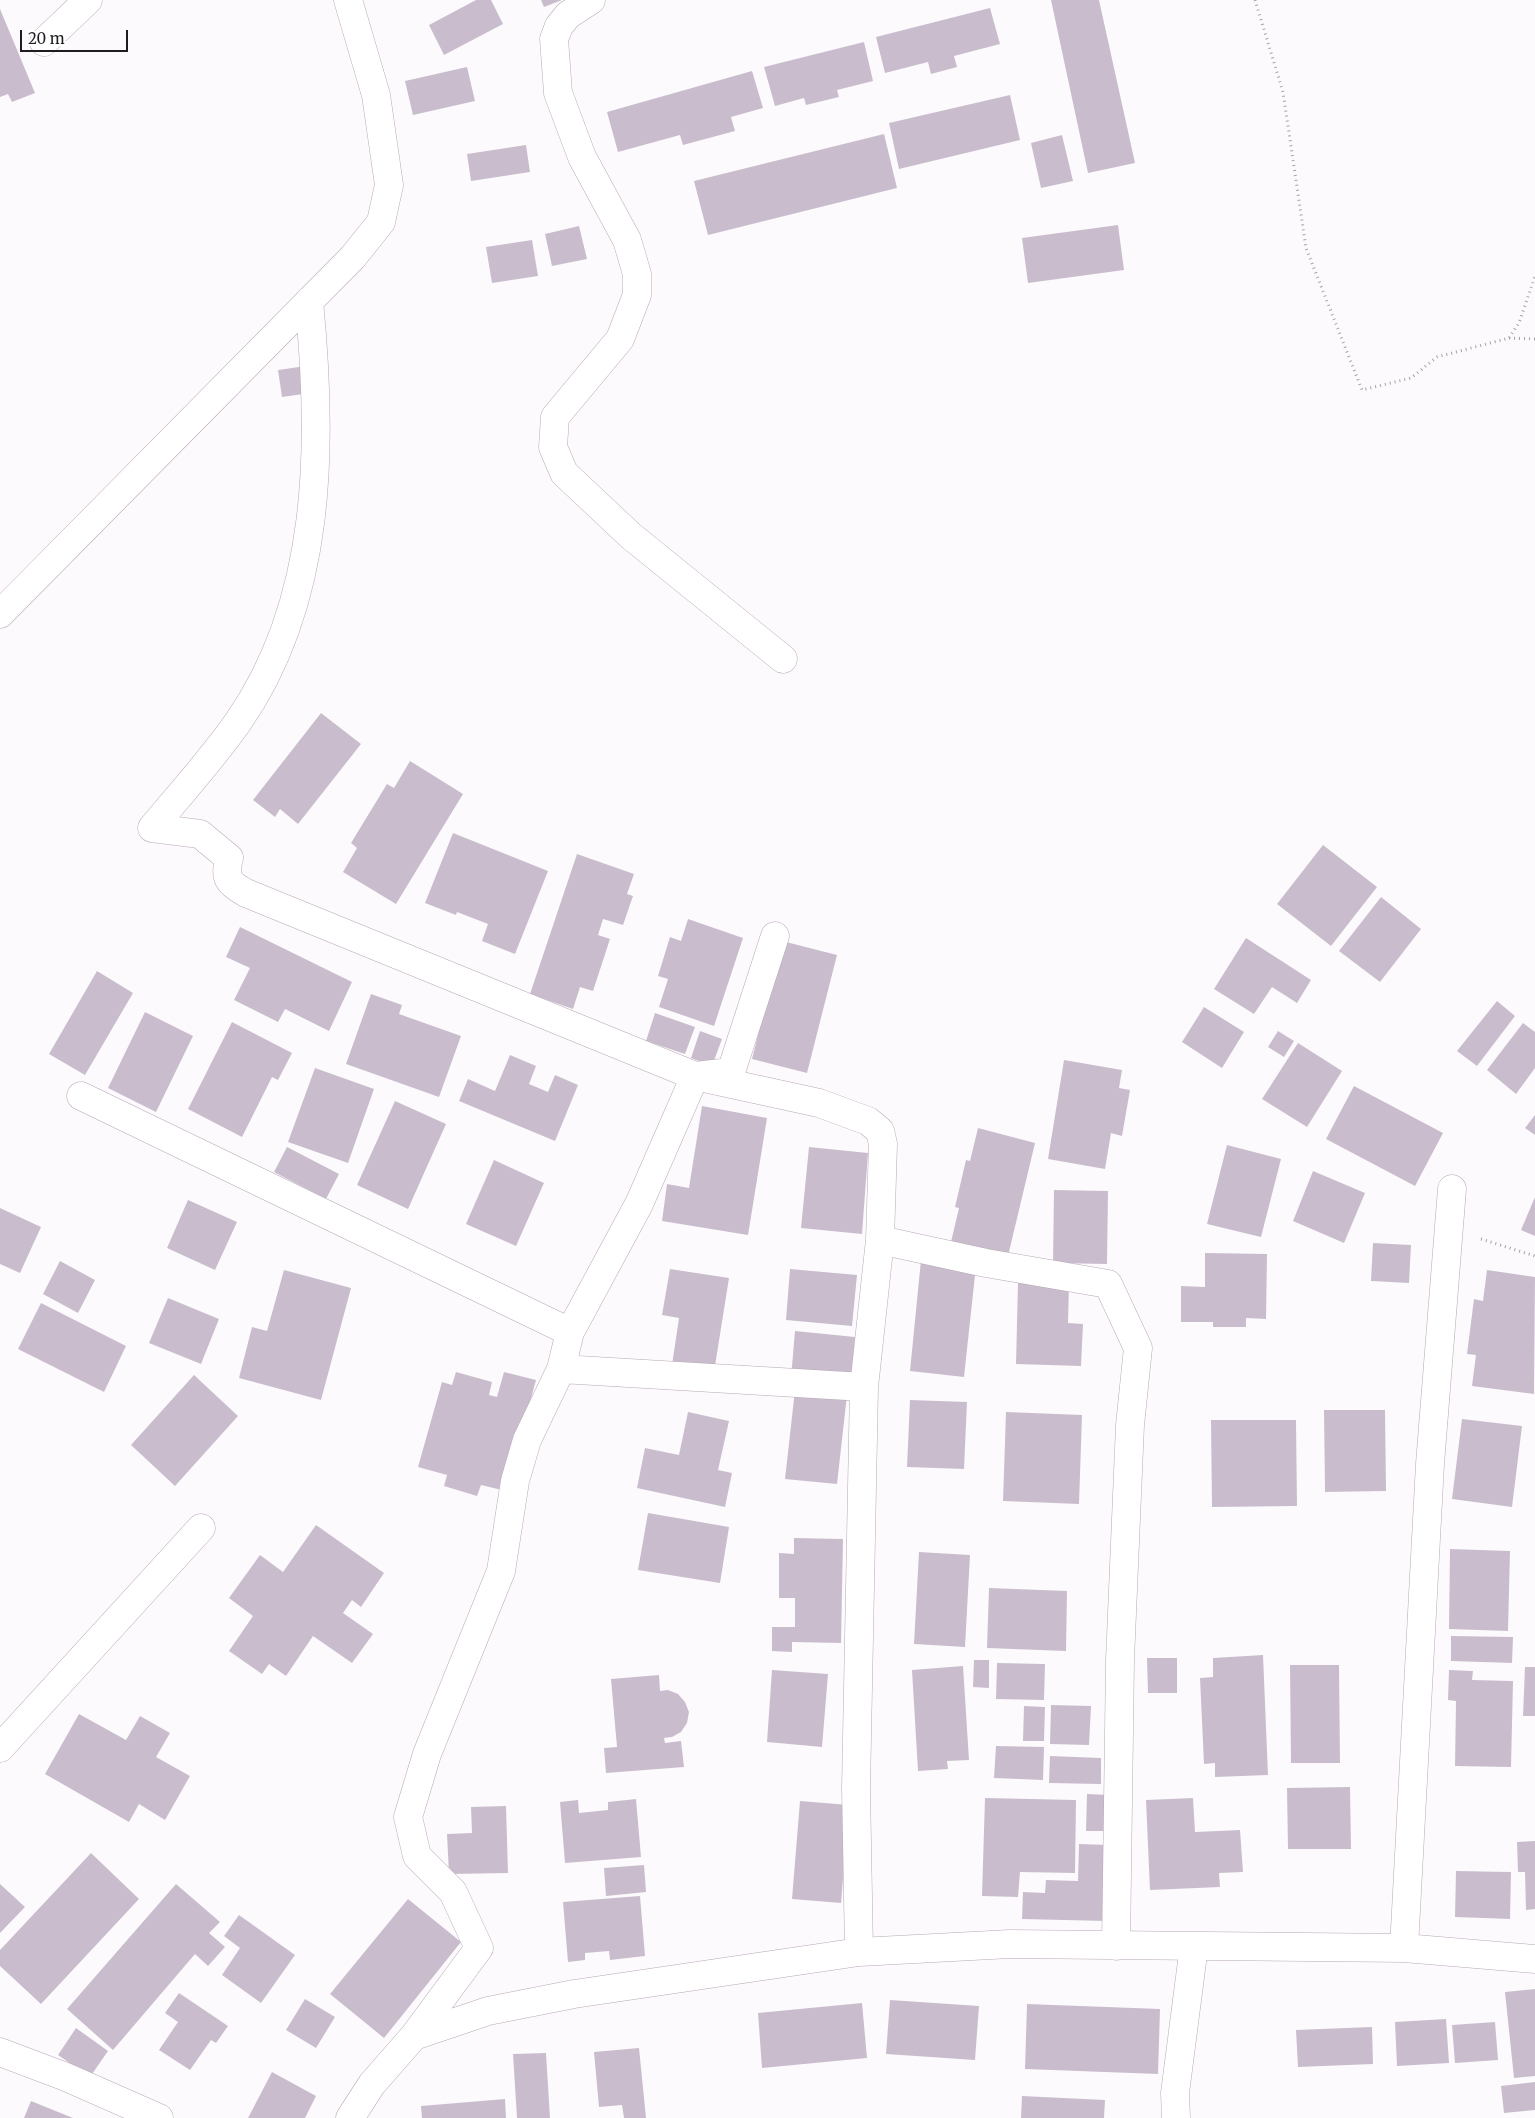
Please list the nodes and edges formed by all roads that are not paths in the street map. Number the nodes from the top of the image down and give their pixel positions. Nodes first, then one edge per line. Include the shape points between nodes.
1 (88, 0) edge
2 (348, 0) edge
3 (591, 0) edge
4 (44, 42) dead end
5 (309, 301) junction
6 (0, 614) edge
7 (783, 659) dead end
8 (775, 936) dead end
9 (695, 1076) junction
10 (81, 1096) dead end
11 (1452, 1189) dead end
12 (880, 1240) junction
13 (570, 1332) junction
14 (561, 1369) junction
15 (864, 1387) junction
16 (201, 1528) dead end
17 (0, 1748) edge
18 (1116, 1946) junction
19 (1194, 1946) junction
20 (1404, 1948) junction
21 (859, 1952) junction
22 (1535, 1959) edge
23 (414, 2036) junction
24 (0, 2052) edge
25 (160, 2118) edge
26 (350, 2118) edge
27 (1176, 2118) edge

1 - 4 street
2 - 5 street via 376,95 389,185 381,222
3 - 7 street via 568,15 554,39 558,93 582,157 627,240 637,274 637,295 620,339 555,417 553,447 564,472 631,536
5 - 6 street
5 - 9 street via 316,372 316,440 306,561 286,626 268,670 238,721 152,828 200,834 229,858 227,876 232,884 246,893
8 - 9 street via 731,1072
9 - 12 street via 819,1102 875,1126 883,1138
9 - 13 street via 638,1204
10 - 13 street
11 - 20 street via 1430,1464
12 - 15 street
12 - 18 street via 1108,1284 1138,1348 1130,1425 1120,1660
13 - 14 street
14 - 15 street
14 - 23 street via 527,1440 515,1481 501,1572 428,1754 408,1817 417,1856 453,1892 480,1948
15 - 21 street via 856,1788
16 - 17 street
18 - 19 street
18 - 21 street via 1010,1944
19 - 20 street
19 - 27 street via 1175,2093
20 - 22 street
21 - 23 street via 574,1994 488,2011
23 - 26 street via 372,2084
24 - 25 street

